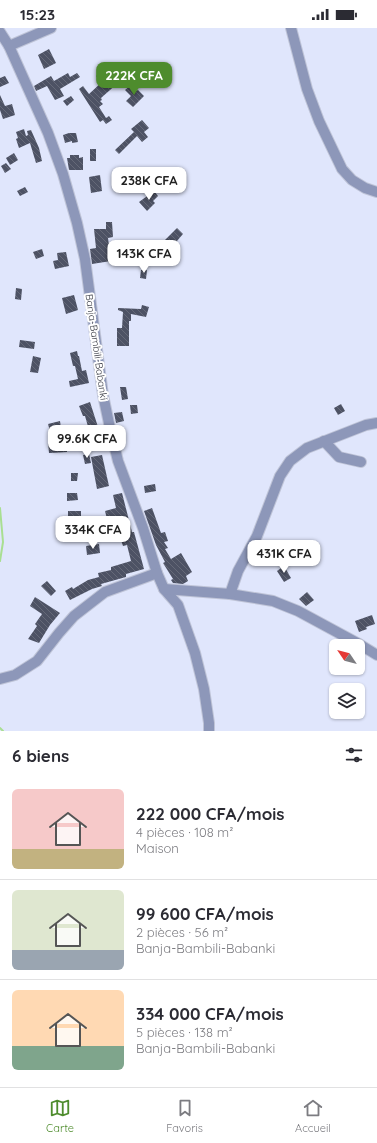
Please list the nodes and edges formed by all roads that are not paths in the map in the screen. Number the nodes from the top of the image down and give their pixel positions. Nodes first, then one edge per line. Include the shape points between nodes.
1 (51, 28) edge
2 (291, 28) edge
3 (0, 32) edge
4 (9, 46) junction
5 (377, 192) edge
6 (377, 424) edge
7 (324, 441) junction
8 (361, 462) dead end
9 (157, 573) junction
10 (164, 589) junction
11 (230, 594) junction
12 (377, 654) edge
13 (0, 680) edge
14 (209, 728) edge

1 - 4 street
2 - 5 street via 307,89 342,169 352,180
3 - 4 street, Banja-Bambili-Babanki
4 - 9 street, Banja-Bambili-Babanki via 48,133 77,223 85,259 103,395 113,441
6 - 7 street via 366,425
7 - 8 street via 339,457
7 - 11 street via 307,448 290,461 257,536 238,571
9 - 10 street, Banja-Bambili-Babanki
9 - 13 street via 105,592 74,616 37,661 15,675
10 - 11 street
10 - 14 street, Banja-Bambili-Babanki via 178,605 195,653 204,689
11 - 12 street via 273,601 298,611

